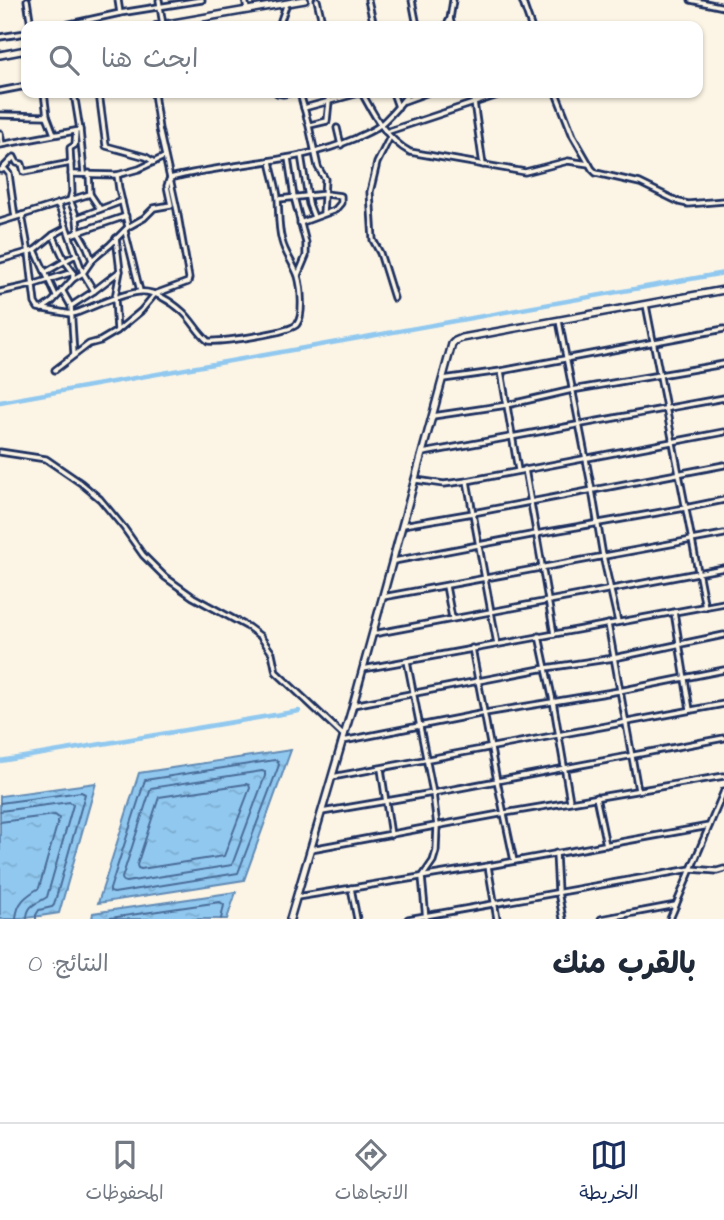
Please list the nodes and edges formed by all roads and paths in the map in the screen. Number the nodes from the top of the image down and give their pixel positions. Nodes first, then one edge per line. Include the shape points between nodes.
1 (27, 0) edge
2 (118, 0) edge
3 (159, 0) edge
4 (202, 0) edge
5 (246, 0) edge
6 (305, 0) edge
7 (317, 0) edge
8 (368, 0) edge
9 (412, 0) edge
10 (453, 0) edge
11 (522, 0) edge
12 (691, 0) edge
13 (287, 3) junction
14 (724, 7) edge
15 (160, 8) junction
16 (247, 9) junction
17 (120, 13) junction
18 (450, 19) edge
19 (30, 21) edge
20 (84, 21) edge
21 (162, 21) edge
22 (184, 21) edge
23 (281, 21) edge
24 (322, 21) edge
25 (373, 21) edge
26 (416, 21) edge
27 (529, 21) edge
28 (21, 34) edge
29 (0, 37) edge
30 (21, 51) edge
31 (0, 55) edge
32 (21, 87) edge
33 (0, 90) edge
34 (45, 98) edge
35 (75, 98) edge
36 (100, 98) edge
37 (156, 98) edge
38 (301, 98) edge
39 (328, 98) edge
40 (341, 98) edge
41 (363, 98) edge
42 (395, 98) edge
43 (405, 98) edge
44 (413, 98) edge
45 (473, 98) edge
46 (487, 98) edge
47 (558, 98) edge
48 (329, 101) junction
49 (402, 102) junction
50 (474, 102) junction
51 (398, 107) junction
52 (304, 108) junction
53 (0, 115) edge
54 (47, 116) junction
55 (309, 125) junction
56 (380, 125) junction
57 (337, 128) dead end
58 (78, 131) junction
59 (386, 132) junction
60 (0, 133) edge
61 (54, 134) junction
62 (390, 137) junction
63 (1, 144) edge
64 (341, 145) junction
65 (315, 153) junction
66 (301, 155) junction
67 (164, 157) junction
68 (288, 157) junction
69 (270, 161) junction
70 (154, 162) junction
71 (71, 163) junction
72 (589, 164) junction
73 (483, 165) junction
74 (1, 170) edge
75 (86, 173) junction
76 (71, 174) junction
77 (117, 175) junction
78 (170, 178) junction
79 (90, 194) junction
80 (326, 194) junction
81 (309, 196) junction
82 (294, 197) junction
83 (278, 199) junction
84 (70, 200) junction
85 (122, 201) junction
86 (724, 201) edge
87 (58, 204) junction
88 (100, 209) junction
89 (323, 214) junction
90 (22, 215) junction
91 (126, 216) junction
92 (15, 217) junction
93 (314, 217) junction
94 (76, 218) junction
95 (0, 222) edge
96 (300, 223) junction
97 (66, 228) junction
98 (127, 229) junction
99 (78, 231) junction
100 (53, 235) junction
101 (70, 235) junction
102 (116, 238) junction
103 (35, 250) junction
104 (29, 253) junction
105 (77, 254) junction
106 (0, 260) edge
107 (92, 260) junction
108 (65, 261) junction
109 (120, 271) junction
110 (46, 272) junction
111 (73, 272) junction
112 (83, 273) junction
113 (298, 275) junction
114 (48, 279) junction
115 (73, 279) junction
116 (32, 285) junction
117 (62, 290) junction
118 (724, 290) edge
119 (94, 291) junction
120 (140, 291) junction
121 (0, 292) edge
122 (155, 294) junction
123 (56, 297) junction
124 (115, 298) junction
125 (394, 298) dead end
126 (646, 305) junction
127 (71, 306) junction
128 (42, 309) junction
129 (71, 314) junction
130 (558, 320) junction
131 (724, 330) edge
132 (117, 331) junction
133 (653, 343) junction
134 (74, 355) junction
135 (567, 359) junction
136 (724, 364) edge
137 (55, 370) dead end
138 (501, 371) junction
139 (659, 375) junction
140 (443, 379) junction
141 (572, 390) junction
142 (724, 398) edge
143 (507, 405) junction
144 (666, 409) junction
145 (433, 416) junction
146 (579, 424) junction
147 (724, 432) edge
148 (513, 436) junction
149 (673, 441) junction
150 (0, 452) edge
151 (423, 453) junction
152 (585, 457) junction
153 (724, 465) edge
154 (525, 469) junction
155 (519, 470) junction
156 (679, 474) junction
157 (416, 480) junction
158 (467, 481) junction
159 (592, 490) junction
160 (724, 500) edge
161 (530, 501) junction
162 (685, 508) junction
163 (473, 513) junction
164 (598, 523) junction
165 (403, 525) junction
166 (536, 534) junction
167 (724, 534) edge
168 (692, 540) junction
169 (479, 546) junction
170 (603, 556) junction
171 (394, 561) junction
172 (542, 567) junction
173 (724, 568) edge
174 (698, 573) junction
175 (485, 578) junction
176 (446, 585) junction
177 (611, 589) junction
178 (383, 597) junction
179 (548, 600) junction
180 (724, 603) edge
181 (705, 607) junction
182 (491, 611) junction
183 (674, 612) junction
184 (452, 618) junction
185 (618, 622) junction
186 (608, 624) junction
187 (373, 634) junction
188 (554, 634) junction
189 (724, 635) edge
190 (539, 636) junction
191 (497, 644) junction
192 (680, 644) junction
193 (472, 648) junction
194 (614, 658) junction
195 (407, 661) junction
196 (546, 668) junction
197 (363, 669) junction
198 (724, 670) edge
199 (685, 678) junction
200 (479, 682) junction
201 (620, 691) junction
202 (413, 694) junction
203 (553, 701) junction
204 (724, 704) edge
205 (353, 705) junction
206 (690, 710) junction
207 (485, 713) junction
208 (626, 723) junction
209 (420, 727) junction
210 (558, 734) junction
211 (724, 738) edge
212 (344, 739) junction
213 (491, 747) junction
214 (632, 755) junction
215 (426, 760) junction
216 (381, 769) junction
217 (564, 769) junction
218 (724, 776) edge
219 (332, 777) junction
220 (497, 781) junction
221 (638, 789) junction
222 (724, 791) edge
223 (433, 793) junction
224 (596, 797) junction
225 (385, 801) junction
226 (570, 801) junction
227 (322, 812) junction
228 (505, 813) junction
229 (437, 826) junction
230 (709, 826) junction
231 (391, 835) junction
232 (606, 845) junction
233 (311, 849) junction
234 (556, 853) junction
235 (514, 861) junction
236 (488, 866) junction
237 (691, 869) junction
238 (724, 869) edge
239 (422, 877) junction
240 (351, 888) junction
241 (558, 892) junction
242 (296, 897) junction
243 (494, 903) junction
244 (676, 905) junction
245 (426, 917) edge
246 (290, 919) edge
247 (357, 919) edge
248 (408, 919) edge
249 (497, 919) edge
250 (563, 919) edge
251 (601, 919) edge
252 (670, 919) edge

1 - 19 street
2 - 17 street
3 - 15 street
4 - 15 street
5 - 16 street
6 - 13 street
7 - 24 street
8 - 25 street
9 - 26 street
10 - 18 street
11 - 27 street
12 - 14 street
13 - 16 street
13 - 23 street
15 - 17 street
15 - 21 street
16 - 22 street
17 - 20 street
28 - 29 street
30 - 31 street
32 - 33 street
34 - 54 street
35 - 58 street
36 - 70 street via 106,146
37 - 67 street
38 - 52 street
39 - 48 street
40 - 48 street
41 - 56 street
42 - 51 street
43 - 49 street
44 - 49 street
45 - 50 street
46 - 50 street
47 - 72 street
48 - 52 street
48 - 55 street via 327,121
49 - 51 street
50 - 59 street
50 - 73 street
51 - 56 street
52 - 55 street
53 - 54 street
54 - 61 street
55 - 65 street
56 - 59 street
56 - 64 street
57 - 64 street
58 - 61 street
58 - 71 street via 70,148
58 - 75 street
59 - 62 street
60 - 63 street
61 - 63 street
62 - 73 street via 410,152
62 - 125 street via 370,192 373,240
64 - 65 street
65 - 66 street
65 - 80 street
66 - 68 street
66 - 81 street
67 - 70 street
67 - 78 street
68 - 69 street
68 - 82 street
69 - 78 street
69 - 83 street
70 - 77 street
71 - 74 street via 24,172 14,157
71 - 76 street
72 - 73 street via 568,161 525,172
72 - 86 street via 596,173 640,183 679,202
74 - 92 street via 9,174
75 - 76 street
75 - 77 street
75 - 79 street
76 - 84 street
77 - 85 street
78 - 98 street via 171,205 155,208
78 - 122 street via 189,278 183,285
79 - 84 street
79 - 88 street
80 - 81 street
80 - 89 street
80 - 89 street via 340,195 342,201
81 - 82 street
81 - 93 street
82 - 83 street
82 - 96 street
83 - 113 street via 283,246
84 - 87 street
84 - 94 street
85 - 88 street
85 - 91 street
87 - 90 street
87 - 97 street
88 - 94 street
89 - 93 street
90 - 92 street
90 - 104 street
91 - 98 street
91 - 99 street
92 - 95 street
93 - 96 street
94 - 99 street
96 - 113 street via 306,251
97 - 100 street
97 - 101 street
98 - 102 street
98 - 120 street
99 - 101 street
99 - 107 street
100 - 103 street
100 - 108 street
101 - 105 street
102 - 107 street
102 - 109 street
103 - 104 street
103 - 110 street
104 - 106 street
104 - 116 street
105 - 108 street
105 - 112 street
107 - 112 street
108 - 110 street
108 - 111 street
109 - 119 street
109 - 124 street
110 - 114 street
111 - 114 street
111 - 115 street
112 - 115 street
112 - 119 street
113 - 122 street via 301,304 297,325 256,336 208,341 183,312
114 - 116 street
114 - 123 street
115 - 117 street
116 - 121 street
116 - 128 street via 35,303
117 - 123 street
117 - 127 street
118 - 126 street
119 - 127 street
120 - 122 street
120 - 124 street
122 - 132 street
123 - 128 street
124 - 129 street
124 - 132 street
126 - 130 street
126 - 133 street
127 - 129 street
128 - 129 street
129 - 134 street
130 - 135 street
130 - 140 street via 455,341
131 - 133 street
132 - 134 street
133 - 135 street
133 - 139 street
134 - 137 street
135 - 138 street
135 - 141 street
136 - 139 street
138 - 140 street
138 - 143 street
139 - 141 street
139 - 144 street
140 - 145 street
141 - 143 street
141 - 146 street
142 - 144 street
143 - 145 street
143 - 148 street
144 - 146 street
144 - 149 street
145 - 151 street
146 - 148 street
146 - 152 street
147 - 149 street
148 - 151 street
148 - 155 street
149 - 152 street
149 - 156 street
150 - 212 street via 46,459 81,483 100,499 142,555 165,577 260,636 272,653 276,672
151 - 157 street
152 - 154 street
152 - 159 street
153 - 156 street
154 - 155 street
154 - 161 street
155 - 158 street
156 - 159 street
156 - 162 street
157 - 158 street
157 - 165 street
158 - 163 street
159 - 161 street
159 - 164 street
160 - 162 street
161 - 163 street
161 - 166 street
162 - 164 street
162 - 168 street
163 - 165 street
163 - 169 street
164 - 166 street
164 - 170 street
165 - 171 street
166 - 169 street
166 - 172 street
167 - 168 street
168 - 170 street
168 - 174 street
169 - 171 street
169 - 175 street
170 - 172 street
170 - 177 street
171 - 178 street
172 - 175 street
172 - 179 street
173 - 174 street
174 - 177 street
174 - 181 street
175 - 176 street
175 - 182 street
176 - 178 street
176 - 184 street
177 - 179 street
177 - 185 street
178 - 187 street
179 - 182 street
179 - 188 street
180 - 181 street
181 - 183 street
182 - 184 street
182 - 191 street
183 - 185 street
183 - 192 street
184 - 187 street
185 - 186 street
186 - 188 street
186 - 194 street
187 - 197 street
188 - 190 street
189 - 192 street
190 - 191 street
190 - 196 street
191 - 193 street
192 - 194 street
192 - 199 street
193 - 195 street
193 - 200 street
194 - 196 street
194 - 201 street
195 - 197 street
195 - 202 street
196 - 200 street
196 - 203 street
197 - 205 street
198 - 199 street
199 - 201 street
199 - 206 street
200 - 202 street
200 - 207 street
201 - 203 street
201 - 208 street
202 - 205 street
202 - 209 street
203 - 207 street
203 - 210 street
204 - 206 street
205 - 212 street
206 - 208 street
207 - 209 street
207 - 213 street
208 - 210 street
208 - 214 street
209 - 212 street
209 - 215 street
210 - 213 street
210 - 217 street
211 - 214 street
212 - 219 street
213 - 215 street
213 - 220 street
214 - 217 street
214 - 221 street
215 - 216 street
215 - 223 street
216 - 219 street
216 - 225 street
217 - 220 street
217 - 226 street
218 - 221 street
219 - 227 street
220 - 223 street
220 - 228 street
221 - 224 street
222 - 230 street
223 - 225 street
223 - 229 street
224 - 226 street
224 - 232 street
225 - 227 street
225 - 231 street
226 - 228 street
227 - 233 street
228 - 229 street
228 - 235 street
229 - 231 street
229 - 239 street via 436,851
230 - 232 street
230 - 237 street
231 - 233 street
232 - 234 street
233 - 242 street
234 - 235 street
234 - 241 street
235 - 236 street
236 - 239 street
236 - 243 street
237 - 238 street
237 - 241 street
237 - 244 street
239 - 240 street
239 - 245 street
240 - 242 street
240 - 247 street
241 - 243 street
241 - 250 street
242 - 246 street
243 - 245 street
243 - 249 street
244 - 251 street
244 - 252 street
245 - 248 street

